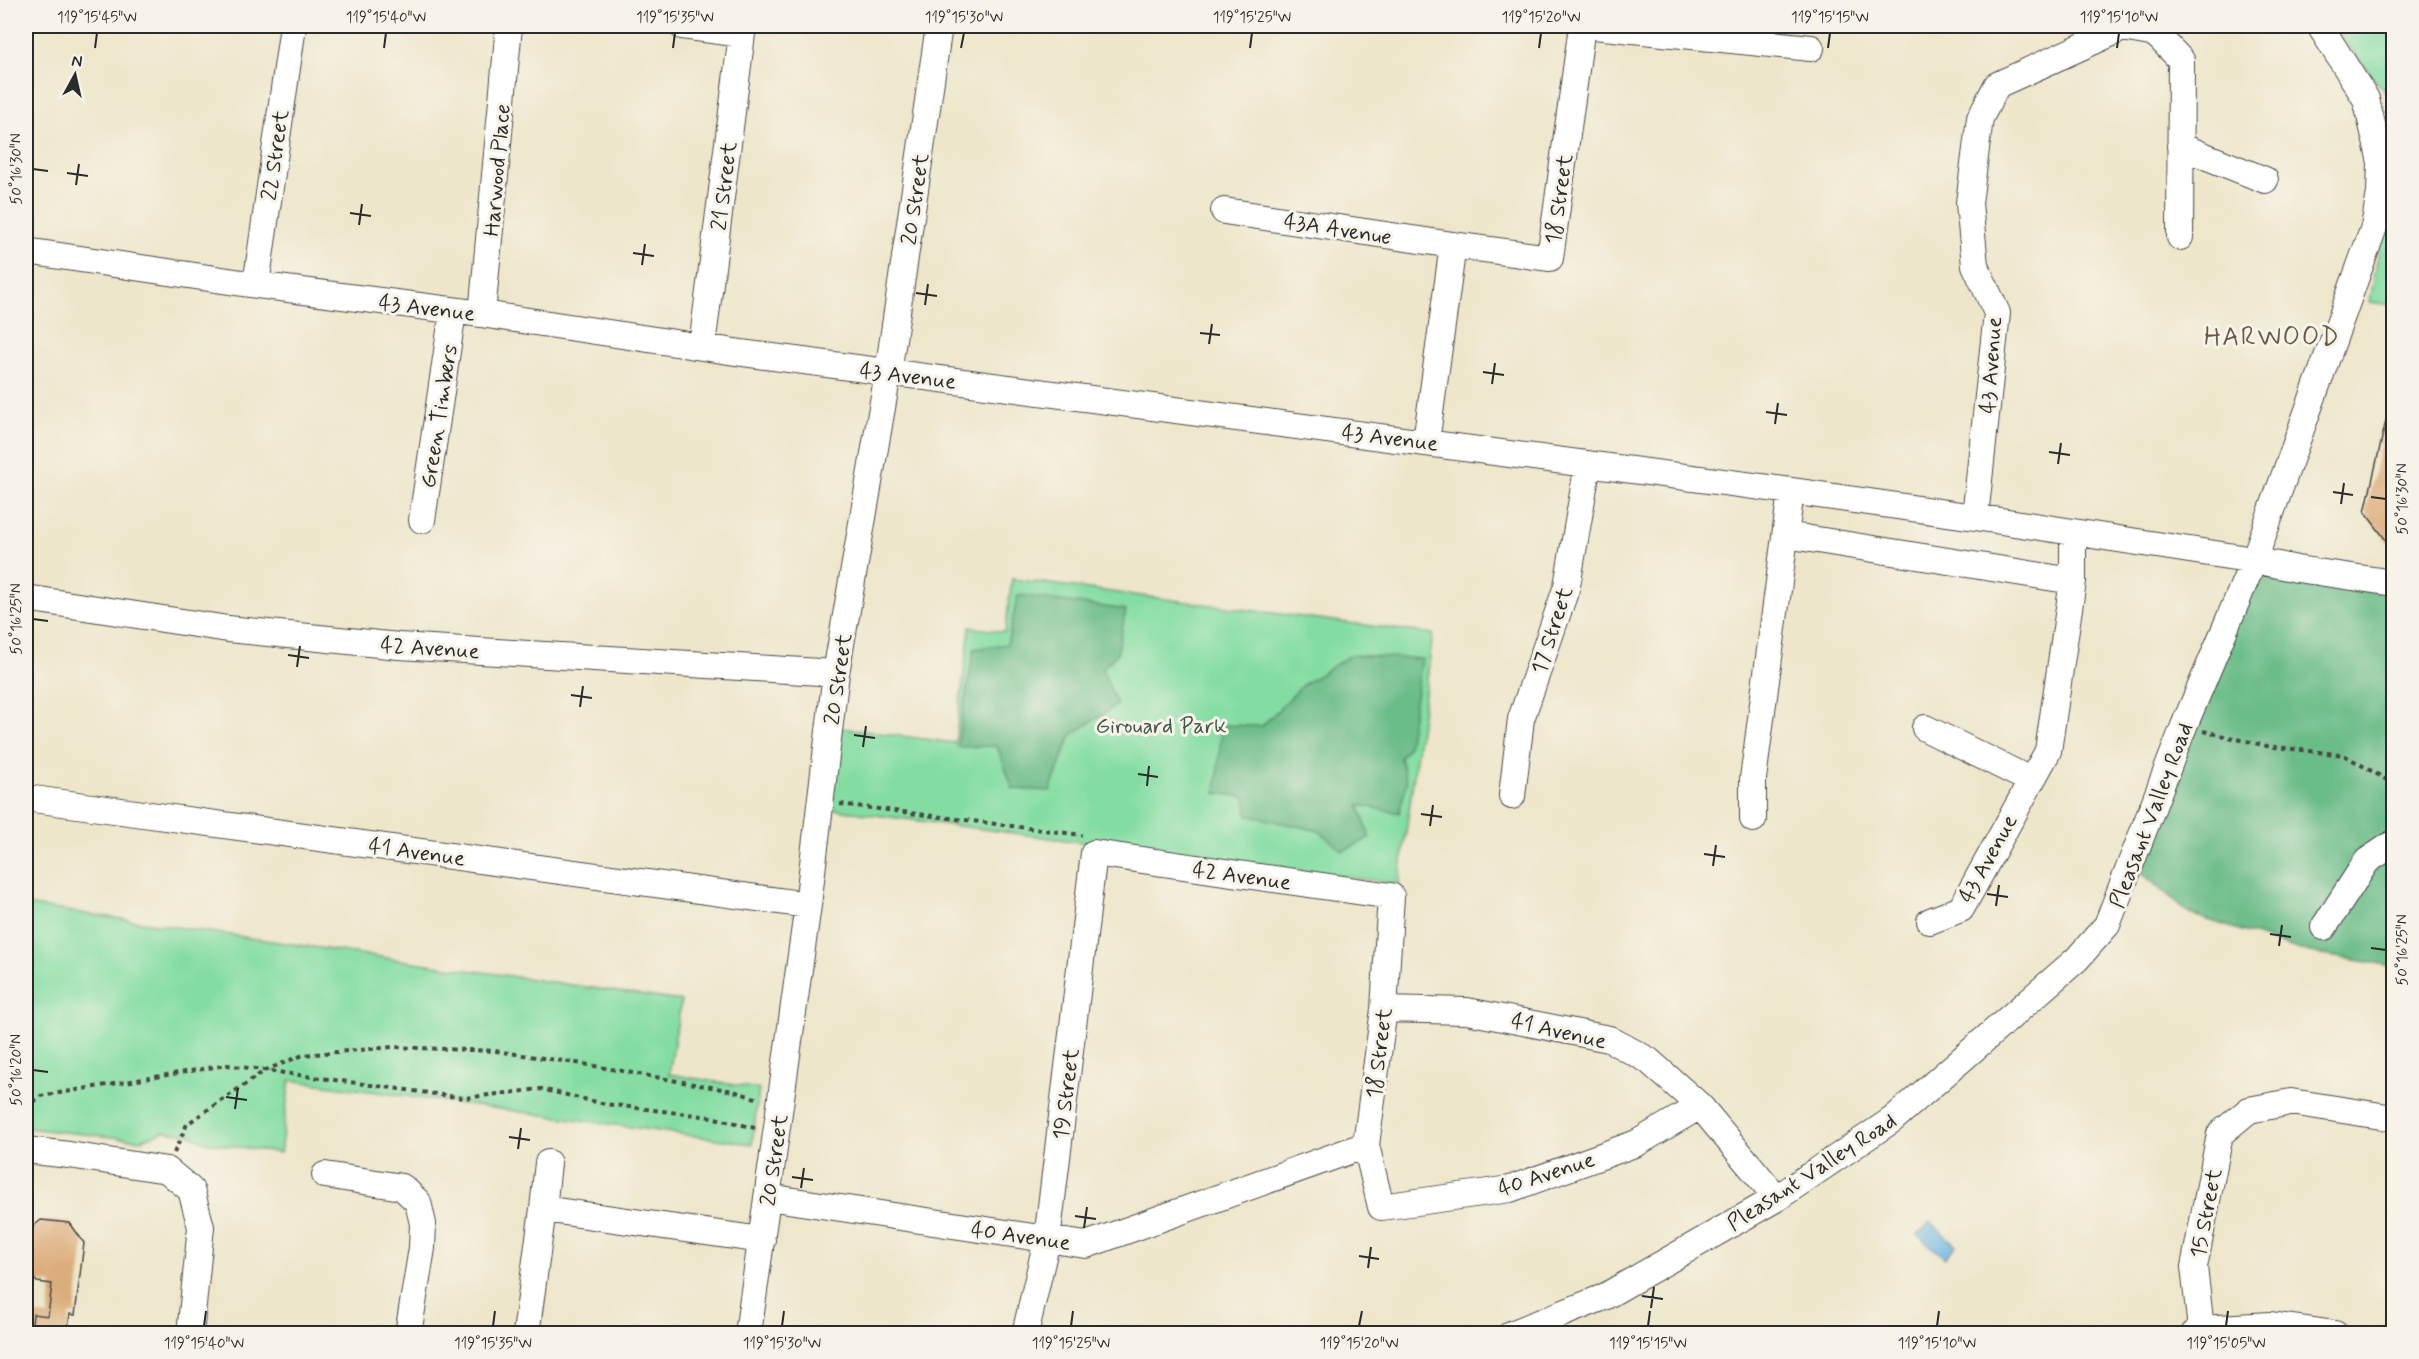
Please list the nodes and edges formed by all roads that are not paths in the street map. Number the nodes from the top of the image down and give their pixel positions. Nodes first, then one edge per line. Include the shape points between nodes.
1 (293, 26) edge
2 (509, 26) edge
3 (682, 26) edge
4 (939, 26) edge
5 (1582, 26) edge
6 (1594, 26) edge
7 (2320, 26) edge
8 (742, 30) edge
9 (1811, 48) dead end
10 (2180, 147) junction
11 (2265, 180) dead end
12 (2387, 194) edge
13 (1224, 211) dead end
14 (2180, 237) dead end
15 (1453, 245) junction
16 (26, 251) edge
17 (256, 285) junction
18 (453, 311) junction
19 (482, 314) junction
20 (702, 346) junction
21 (888, 373) junction
22 (1426, 442) junction
23 (1588, 464) junction
24 (1791, 491) junction
25 (1975, 516) junction
26 (422, 520) dead end
27 (2073, 532) junction
28 (1786, 535) junction
29 (2254, 560) junction
30 (2073, 580) junction
31 (2394, 583) edge
32 (26, 598) edge
33 (836, 674) junction
34 (1925, 729) dead end
35 (2030, 780) junction
36 (1512, 796) dead end
37 (26, 798) edge
38 (1753, 819) dead end
39 (2394, 843) edge
40 (1094, 853) joint
41 (1391, 896) joint
42 (808, 905) junction
43 (1930, 921) dead end
44 (2324, 927) dead end
45 (1384, 1009) junction
46 (1700, 1106) junction
47 (2394, 1118) edge
48 (1366, 1145) junction
49 (26, 1150) edge
50 (549, 1162) dead end
51 (325, 1175) dead end
52 (768, 1197) junction
53 (1778, 1198) junction
54 (1381, 1207) joint
55 (543, 1209) junction
56 (762, 1240) junction
57 (1047, 1240) junction
58 (2197, 1331) edge
59 (190, 1334) edge
60 (408, 1334) edge
61 (526, 1334) edge
62 (748, 1334) edge
63 (1025, 1334) edge
64 (1511, 1334) edge
65 (2335, 1334) edge

1 - 17 street, 22 Street
2 - 19 street, Harwood Place
3 - 8 street
4 - 21 street, 20 Street
5 - 15 street, 18 Street via 1550,258
6 - 9 street
7 - 12 street, Pleasant Valley Road via 2366,99
8 - 20 street, 21 Street
10 - 11 street
10 - 14 street, 43 Avenue
10 - 25 street, 43 Avenue via 2181,60 2156,34 2123,28 1997,85 1980,118 1969,203 1975,265 1997,313
12 - 29 street, Pleasant Valley Road
13 - 15 street, 43A Avenue
15 - 22 street
16 - 17 street, 43 Avenue
17 - 18 street, 43 Avenue
18 - 19 street, 43 Avenue
18 - 26 street, Green Timbers
19 - 20 street, 43 Avenue
20 - 21 street, 43 Avenue
21 - 22 street, 43 Avenue
21 - 33 street, 20 Street
22 - 23 street, 43 Avenue
23 - 24 street, 43 Avenue
23 - 36 street, 17 Street via 1567,586 1521,719
24 - 25 street, 43 Avenue
24 - 28 street
25 - 27 street, 43 Avenue
27 - 29 street, 43 Avenue
27 - 30 street, 43 Avenue
28 - 30 street
28 - 38 street via 1753,779
29 - 31 street, 43 Avenue
29 - 53 street, Pleasant Valley Road via 2107,925 2077,959 1892,1120
30 - 35 street, 43 Avenue via 2048,751
32 - 33 street, 42 Avenue via 228,628 399,646
33 - 42 street, 20 Street
34 - 35 street
35 - 43 street, 43 Avenue via 1960,909
37 - 42 street, 41 Avenue
39 - 44 street via 2367,861
40 - 41 street, 42 Avenue
40 - 57 street, 19 Street
41 - 45 street, 18 Street
42 - 52 street, 20 Street
45 - 46 street, 41 Avenue via 1467,1011 1609,1039 1648,1060
45 - 48 street, 18 Street
46 - 53 street, 41 Avenue
46 - 54 street, 40 Avenue via 1637,1143 1510,1189
47 - 58 street, 15 Street via 2291,1102 2248,1110 2220,1134 2194,1267
48 - 54 street, 18 Street
48 - 57 street, 40 Avenue via 1086,1245
49 - 59 street via 167,1170 191,1190 201,1227
50 - 55 street
51 - 60 street via 402,1187 418,1202 423,1224 422,1248
52 - 56 street, 20 Street
52 - 57 street, 40 Avenue
53 - 64 street, Pleasant Valley Road via 1604,1297
55 - 56 street
55 - 61 street
56 - 62 street, 20 Street
57 - 63 street, 19 Street
58 - 65 street via 2271,1325

